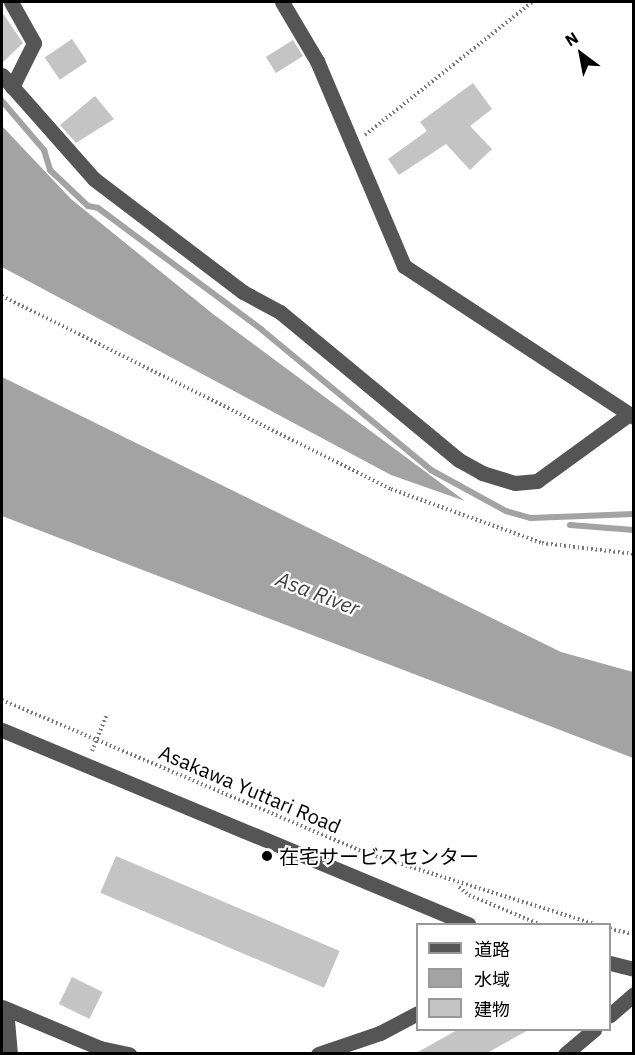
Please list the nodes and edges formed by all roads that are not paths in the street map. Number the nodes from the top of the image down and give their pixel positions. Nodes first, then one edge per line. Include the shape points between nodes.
1 (11, 2) edge
2 (282, 2) edge
3 (2, 75) edge
4 (12, 87) junction
5 (631, 416) edge
6 (2, 730) edge
7 (466, 923) edge
8 (611, 964) edge
9 (633, 969) edge
10 (633, 994) edge
11 (4, 1008) edge
12 (611, 1013) edge
13 (416, 1014) edge
14 (592, 1031) edge
15 (10, 1053) edge
16 (129, 1053) edge
17 (318, 1053) edge
18 (565, 1053) edge

1 - 4 street via 34,43
2 - 5 street via 317,61 404,266
3 - 4 street
4 - 5 street via 94,179 243,292 280,312 459,460 482,473 515,483 537,481
6 - 7 street
8 - 9 street
10 - 12 street
11 - 15 street
11 - 16 street via 100,1048
13 - 17 street via 380,1033
14 - 18 street

